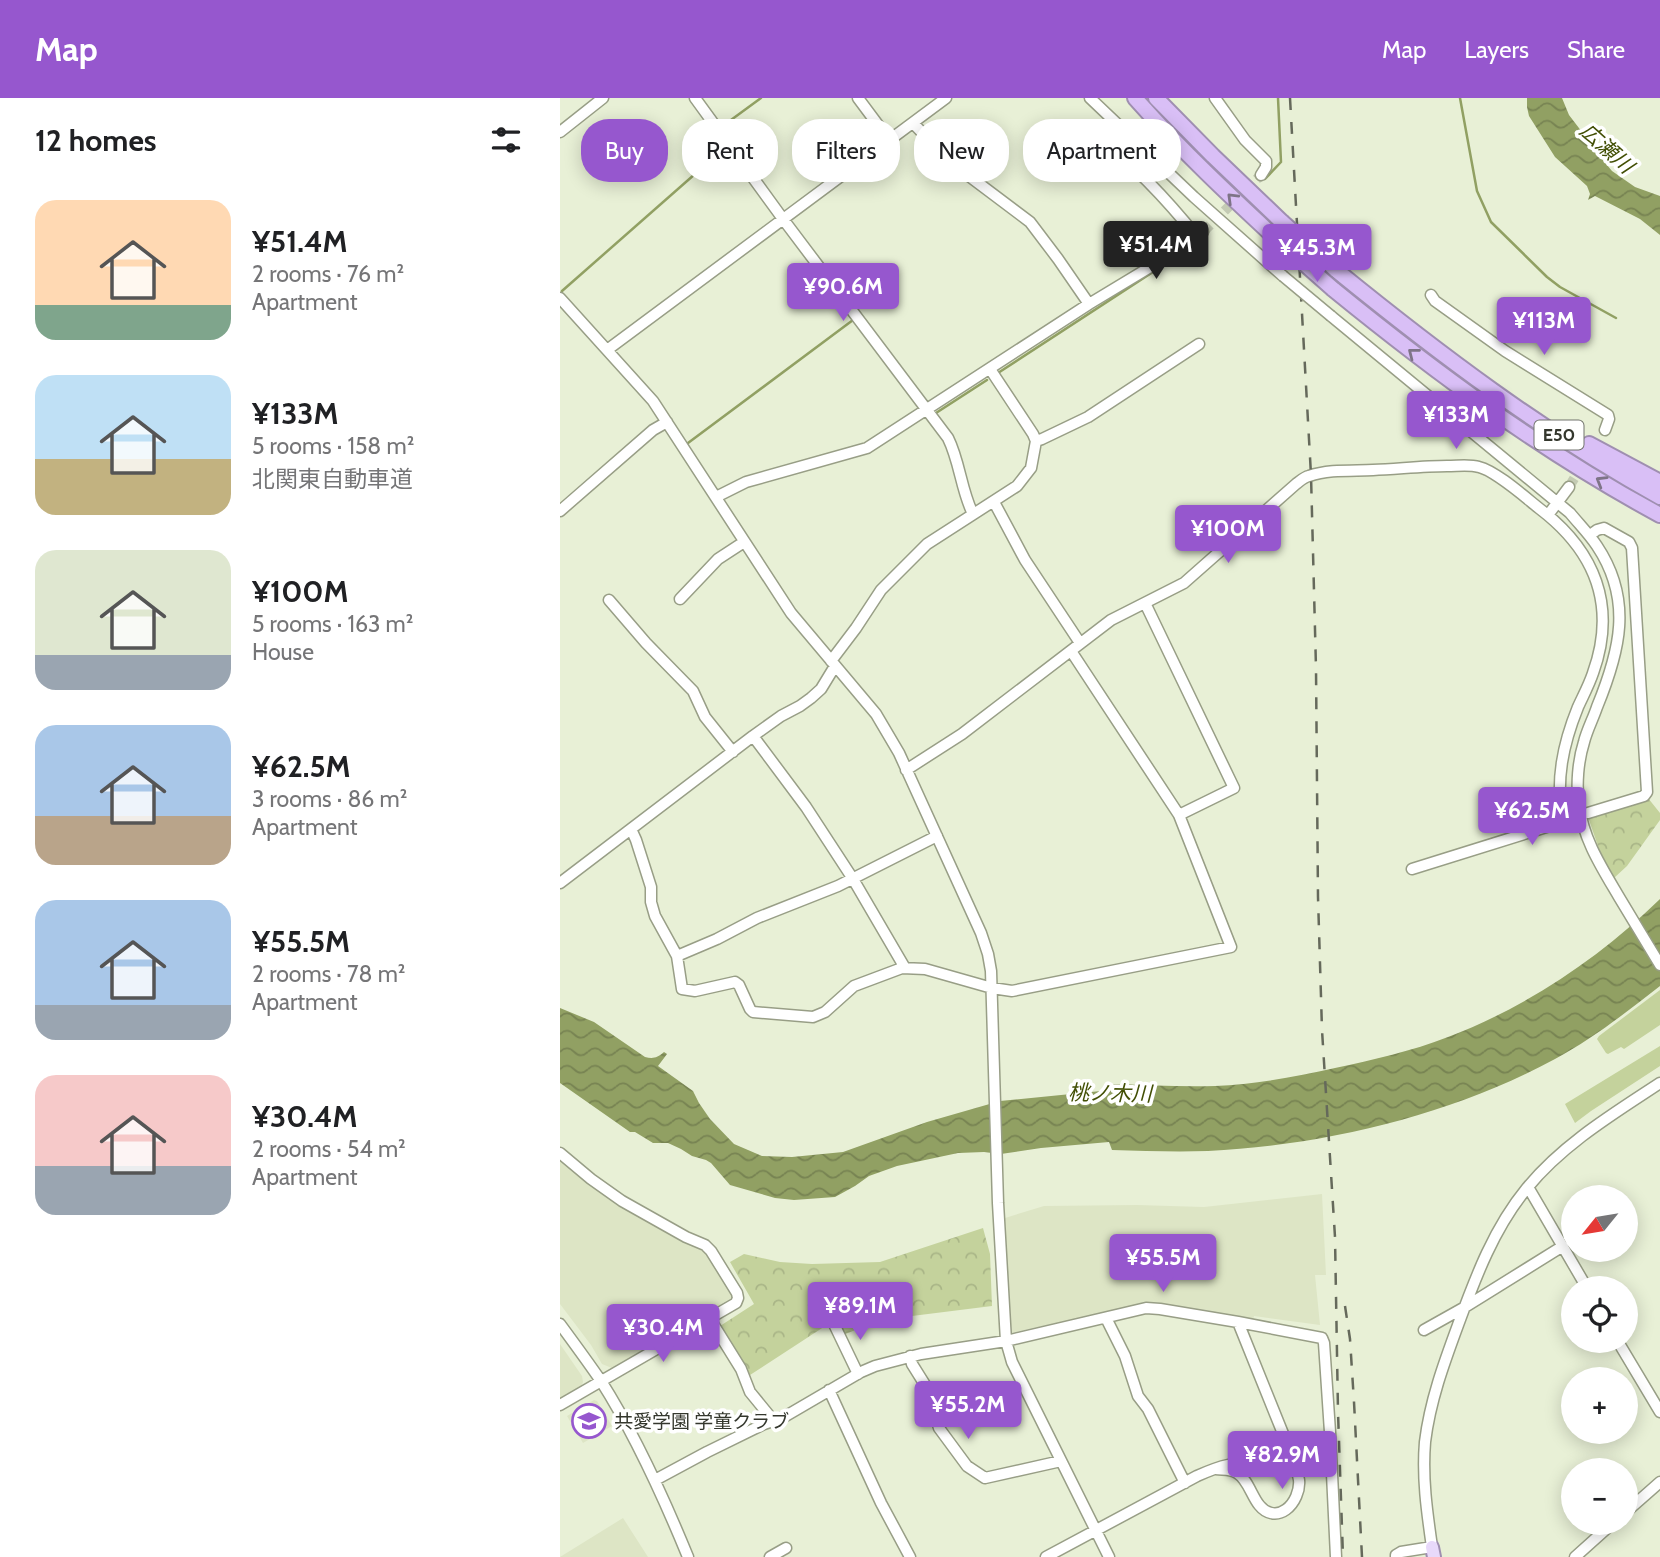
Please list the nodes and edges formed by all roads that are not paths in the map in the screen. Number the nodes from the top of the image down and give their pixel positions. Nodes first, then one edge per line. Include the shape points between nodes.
1 (603, 98) edge
2 (695, 98) edge
3 (858, 98) edge
4 (946, 98) edge
5 (1090, 98) edge
6 (1135, 98) edge
7 (1156, 98) edge
8 (1215, 98) edge
9 (874, 119) edge
10 (913, 123) junction
11 (560, 132) edge
12 (900, 133) edge
13 (1261, 175) dead end
14 (834, 182) edge
15 (1150, 182) edge
16 (783, 219) junction
17 (1431, 295) dead end
18 (560, 298) edge
19 (1089, 304) junction
20 (1199, 344) dead end
21 (607, 350) junction
22 (1461, 368) junction
23 (990, 369) junction
24 (928, 409) junction
25 (667, 422) junction
26 (1605, 430) dead end
27 (1036, 441) junction
28 (1660, 482) edge
29 (1569, 487) tunnel mouth
30 (716, 497) junction
31 (1660, 497) edge
32 (994, 502) junction
33 (1558, 503) junction
34 (560, 512) edge
35 (973, 513) junction
36 (1548, 515) junction
37 (1660, 515) edge
38 (1590, 535) junction
39 (744, 542) junction
40 (680, 599) dead end
41 (610, 600) dead end
42 (1145, 603) junction
43 (1080, 643) junction
44 (1070, 651) junction
45 (833, 663) junction
46 (753, 736) junction
47 (733, 752) junction
48 (906, 771) junction
49 (1588, 813) dead end
50 (1179, 815) junction
51 (631, 829) junction
52 (937, 836) junction
53 (1412, 869) dead end
54 (853, 879) junction
55 (560, 883) edge
56 (677, 956) junction
57 (1660, 965) edge
58 (905, 968) junction
59 (992, 988) junction
60 (1660, 1083) edge
61 (560, 1153) edge
62 (1528, 1186) junction
63 (1561, 1243) edge
64 (1561, 1247) edge
65 (1465, 1307) junction
66 (1106, 1318) junction
67 (710, 1319) junction
68 (1238, 1322) junction
69 (560, 1324) edge
70 (834, 1324) dead end
71 (1424, 1330) dead end
72 (1006, 1341) junction
73 (1626, 1353) edge
74 (910, 1356) junction
75 (858, 1374) junction
76 (601, 1381) junction
77 (829, 1390) junction
78 (560, 1405) edge
79 (1660, 1412) edge
80 (771, 1422) junction
81 (1286, 1441) dead end
82 (1060, 1461) junction
83 (1216, 1469) junction
84 (655, 1480) junction
85 (1660, 1482) edge
86 (1185, 1483) junction
87 (1638, 1501) edge
88 (1096, 1531) junction
89 (1600, 1535) edge
90 (786, 1548) dead end
91 (1433, 1552) edge
92 (688, 1557) edge
93 (770, 1557) edge
94 (910, 1557) edge
95 (1046, 1557) edge
96 (1109, 1557) edge
97 (1336, 1557) edge
98 (1395, 1557) edge
99 (1575, 1557) edge

1 - 11 street
2 - 16 street
3 - 9 street
4 - 10 street
5 - 33 street, bridge via 1283,275
37 -> 6 highway, E50, bridge via 1509,422 1333,289 1202,168
7 - 22 highway, E50, bridge via 1336,270
8 - 13 street via 1266,161
10 - 12 street
10 - 19 street via 949,161 1030,222
14 - 16 street
15 - 19 street via 1200,234
16 - 21 street
16 - 24 street
17 - 26 street via 1505,351 1608,415
18 - 21 street
19 - 23 street
20 - 27 street via 1088,416
21 - 25 street
22 - 28 highway
22 - 31 highway, E50
23 - 24 street
23 - 27 street
24 - 30 street via 867,448 746,482
24 - 35 street via 950,443
25 - 30 street
25 - 34 street
27 - 32 street via 1026,476
29 - 33 street
30 - 39 street
32 - 35 street
32 - 43 street
33 - 36 street
33 - 38 street
35 - 45 street via 927,544 891,579
36 - 42 street via 1481,467 1311,475 1184,583
36 - 53 street via 1585,557 1603,610 1596,661 1562,758 1560,797 1566,820
38 - 49 street via 1604,528 1629,542 1633,552 1647,792
38 - 57 street via 1611,571 1620,617 1612,668 1583,742 1578,797 1597,860
39 - 40 street via 718,559
39 - 45 street via 791,613
41 - 47 street via 693,691 705,717
42 - 43 street
42 - 50 street via 1234,788
43 - 44 street
44 - 48 street via 955,740
44 - 50 street
45 - 46 street via 821,689
45 - 48 street via 876,714
46 - 47 street
46 - 54 street
47 - 51 street
48 - 52 street
50 - 59 street via 1231,947 1012,991
51 - 55 street
51 - 56 street via 651,887 655,916
52 - 54 street
52 - 59 street via 988,954
54 - 56 street
54 - 58 street
56 - 58 street via 682,989 695,991 735,982 753,1012 807,1018 825,1012 854,986
58 - 59 street
59 - 72 street
60 - 62 street via 1571,1145
61 - 67 street via 622,1201 711,1251 738,1298
62 - 63 street
62 - 65 street via 1491,1243
64 - 65 street
65 - 71 street
65 - 91 street via 1442,1368 1425,1444 1424,1479
66 - 68 street via 1146,1308
66 - 72 street
66 - 86 street via 1138,1396
67 - 76 street
67 - 80 street
68 - 81 street
68 - 97 street via 1322,1338
69 - 76 street
70 - 75 street
72 - 74 street
72 - 82 street
73 - 79 street
74 - 75 street
74 - 82 street via 940,1428 967,1466 985,1478
75 - 77 street
76 - 78 street
76 - 84 street
77 - 80 street
77 - 94 street
80 - 84 street
82 - 88 street
83 - 83 street via 1289,1465 1296,1471 1298,1493 1290,1506 1273,1514 1262,1508 1237,1473
83 - 86 street
84 - 92 street
85 - 87 street
86 - 88 street
88 - 95 street
88 - 96 street
89 - 99 street
90 - 93 street
91 - 98 street via 1401,1552

